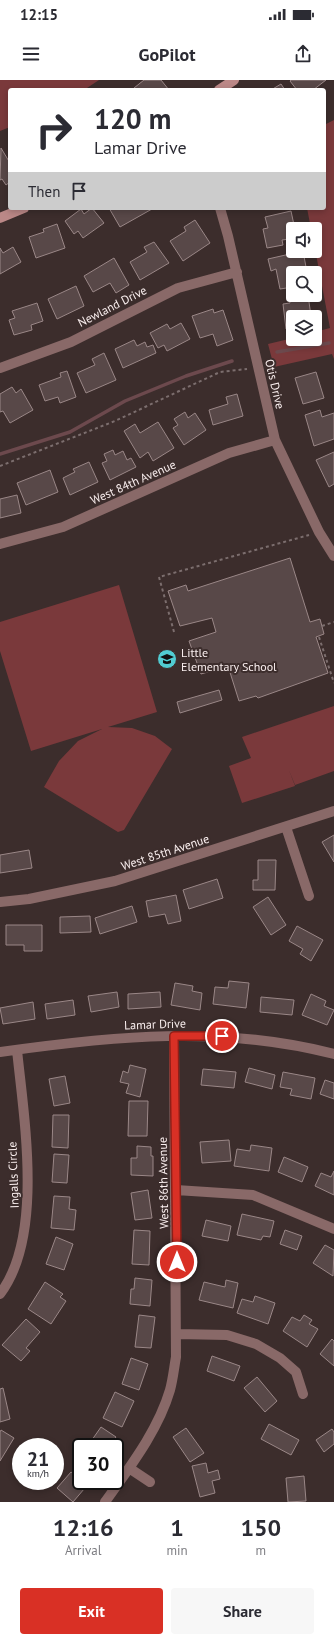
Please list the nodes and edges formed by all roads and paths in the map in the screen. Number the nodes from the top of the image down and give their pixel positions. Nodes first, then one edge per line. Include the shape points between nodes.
1 (234, 80) edge
2 (222, 88) edge
3 (19, 210) edge
4 (221, 210) edge
5 (0, 218) edge
6 (237, 272) junction
7 (0, 368) edge
8 (258, 369) junction
9 (275, 440) junction
10 (0, 466) edge
11 (319, 532) junction
12 (0, 544) edge
13 (334, 556) edge
14 (334, 622) edge
15 (322, 626) dead end
16 (174, 632) dead end
17 (319, 637) dead end
18 (334, 683) edge
19 (334, 811) edge
20 (286, 827) junction
21 (309, 896) dead end
22 (0, 902) edge
23 (174, 1036) junction
24 (17, 1050) junction
25 (0, 1052) edge
26 (334, 1054) edge
27 (176, 1190) junction
28 (334, 1228) edge
29 (0, 1294) edge
30 (177, 1334) junction
31 (303, 1394) dead end
32 (129, 1468) junction
33 (150, 1482) dead end
34 (105, 1502) edge

1 - 2 street
3 - 5 street
4 - 6 street, Otis Drive
6 - 7 street, Newland Drive via 178,288 71,342
6 - 8 street, Otis Drive
8 - 9 street, Otis Drive
8 - 10 path via 220,372 115,421
9 - 11 street, Otis Drive
9 - 12 street, West 84th Avenue via 229,454 63,527
11 - 13 street, Otis Drive
11 - 16 path via 159,577
14 - 15 path
17 - 18 path
19 - 20 street, West 85th Avenue
20 - 21 street
20 - 22 street, West 85th Avenue via 115,882 29,899
23 - 24 street, Lamar Drive via 136,1037
23 - 26 street, Lamar Drive via 222,1036 298,1045
23 - 27 street, West 86th Avenue
24 - 25 street, Lamar Drive
24 - 29 street, Ingalls Circle via 24,1121 27,1217 20,1252
27 - 28 street via 252,1195
27 - 30 street, West 86th Avenue
30 - 31 street via 227,1335 256,1344 280,1358 296,1372
30 - 32 street, West 86th Avenue via 173,1374 164,1408
32 - 33 street
32 - 34 street, West 86th Avenue

